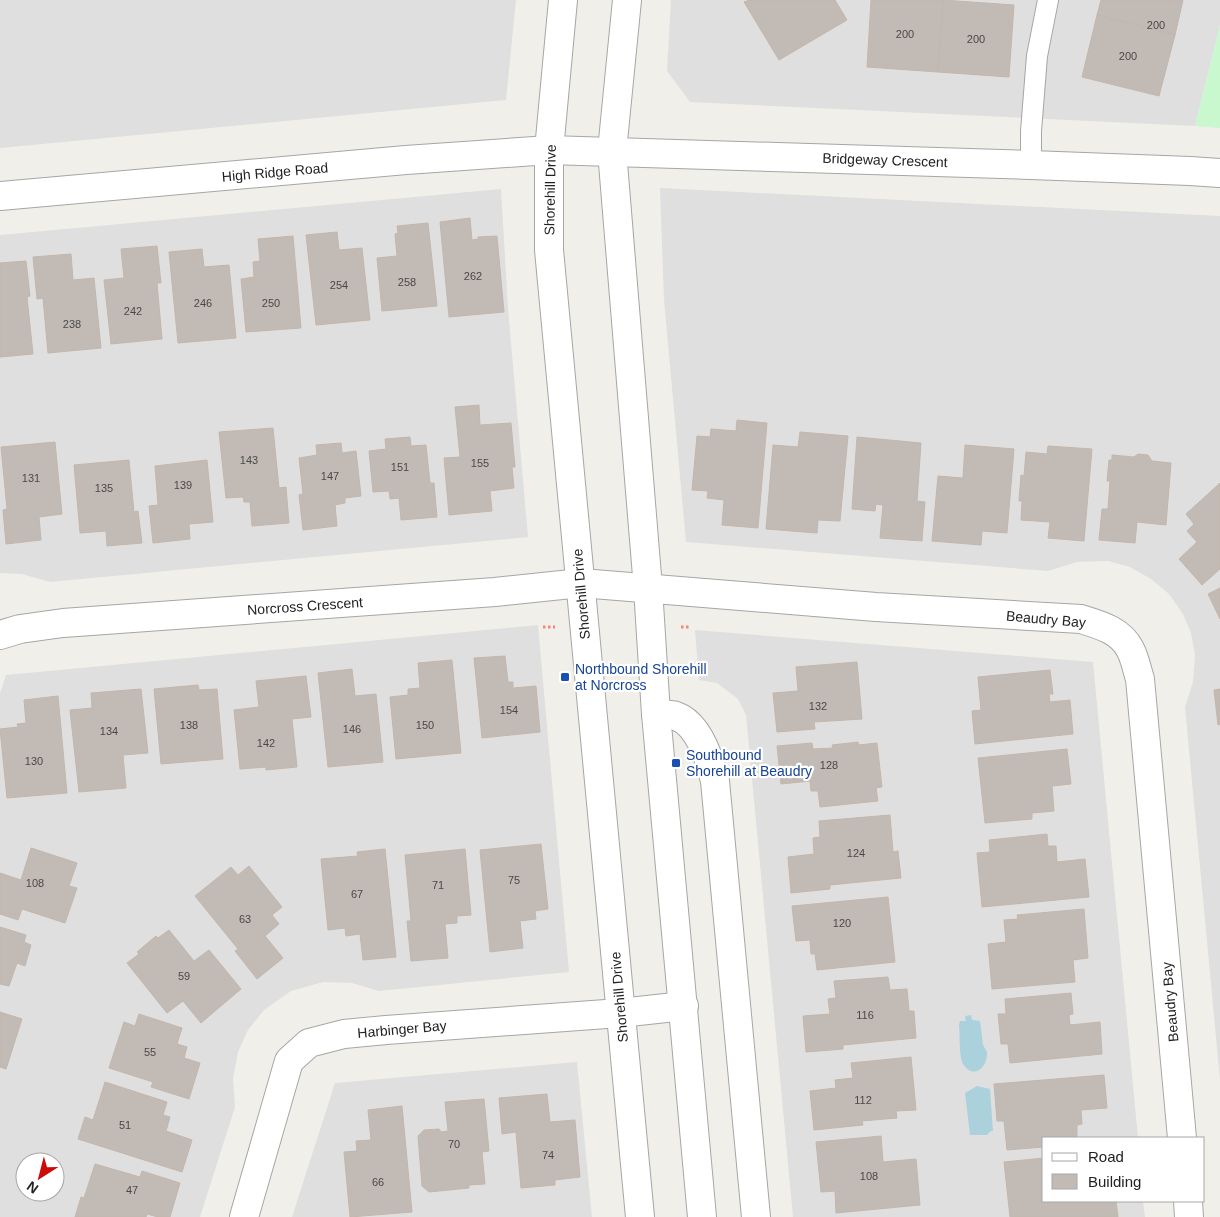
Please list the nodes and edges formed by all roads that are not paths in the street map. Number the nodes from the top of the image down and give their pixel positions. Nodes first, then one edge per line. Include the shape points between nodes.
1 (563, 0) edge
2 (627, 0) edge
3 (1048, 0) edge
4 (549, 150) junction
5 (612, 151) junction
6 (1031, 165) junction
7 (1220, 173) edge
8 (0, 196) edge
9 (581, 583) junction
10 (611, 585) joint
11 (648, 588) junction
12 (0, 635) edge
13 (656, 714) junction
14 (684, 1006) junction
15 (620, 1013) junction
16 (1182, 1137) edge
17 (1188, 1202) edge
18 (244, 1217) edge
19 (640, 1217) edge
20 (702, 1217) edge
21 (756, 1217) edge
22 (1190, 1217) edge

1 - 4 street, Shorehill Drive
2 - 5 street
3 - 6 lane via 1037,56
4 - 5 street, Bridgeway Crescent
4 - 8 street, High Ridge Road
4 - 9 street, Shorehill Drive via 549,250
5 - 6 street, Bridgeway Crescent
5 - 11 street
6 - 7 street, Bridgeway Crescent
9 - 10 street, Norcross Crescent
9 - 12 street, Norcross Crescent via 63,623
9 - 15 street, Shorehill Drive
10 - 11 street, Beaudry Bay
11 - 13 street
11 - 16 street, Beaudry Bay via 876,607 1081,619 1108,628 1120,636 1130,649 1140,680
13 - 14 street
13 - 21 street via 676,716 687,724 710,759 715,781
14 - 15 street, Harbinger Bay
14 - 20 street
15 - 18 street, Harbinger Bay via 344,1034 308,1043 289,1061
15 - 19 street, Shorehill Drive
17 - 22 street

